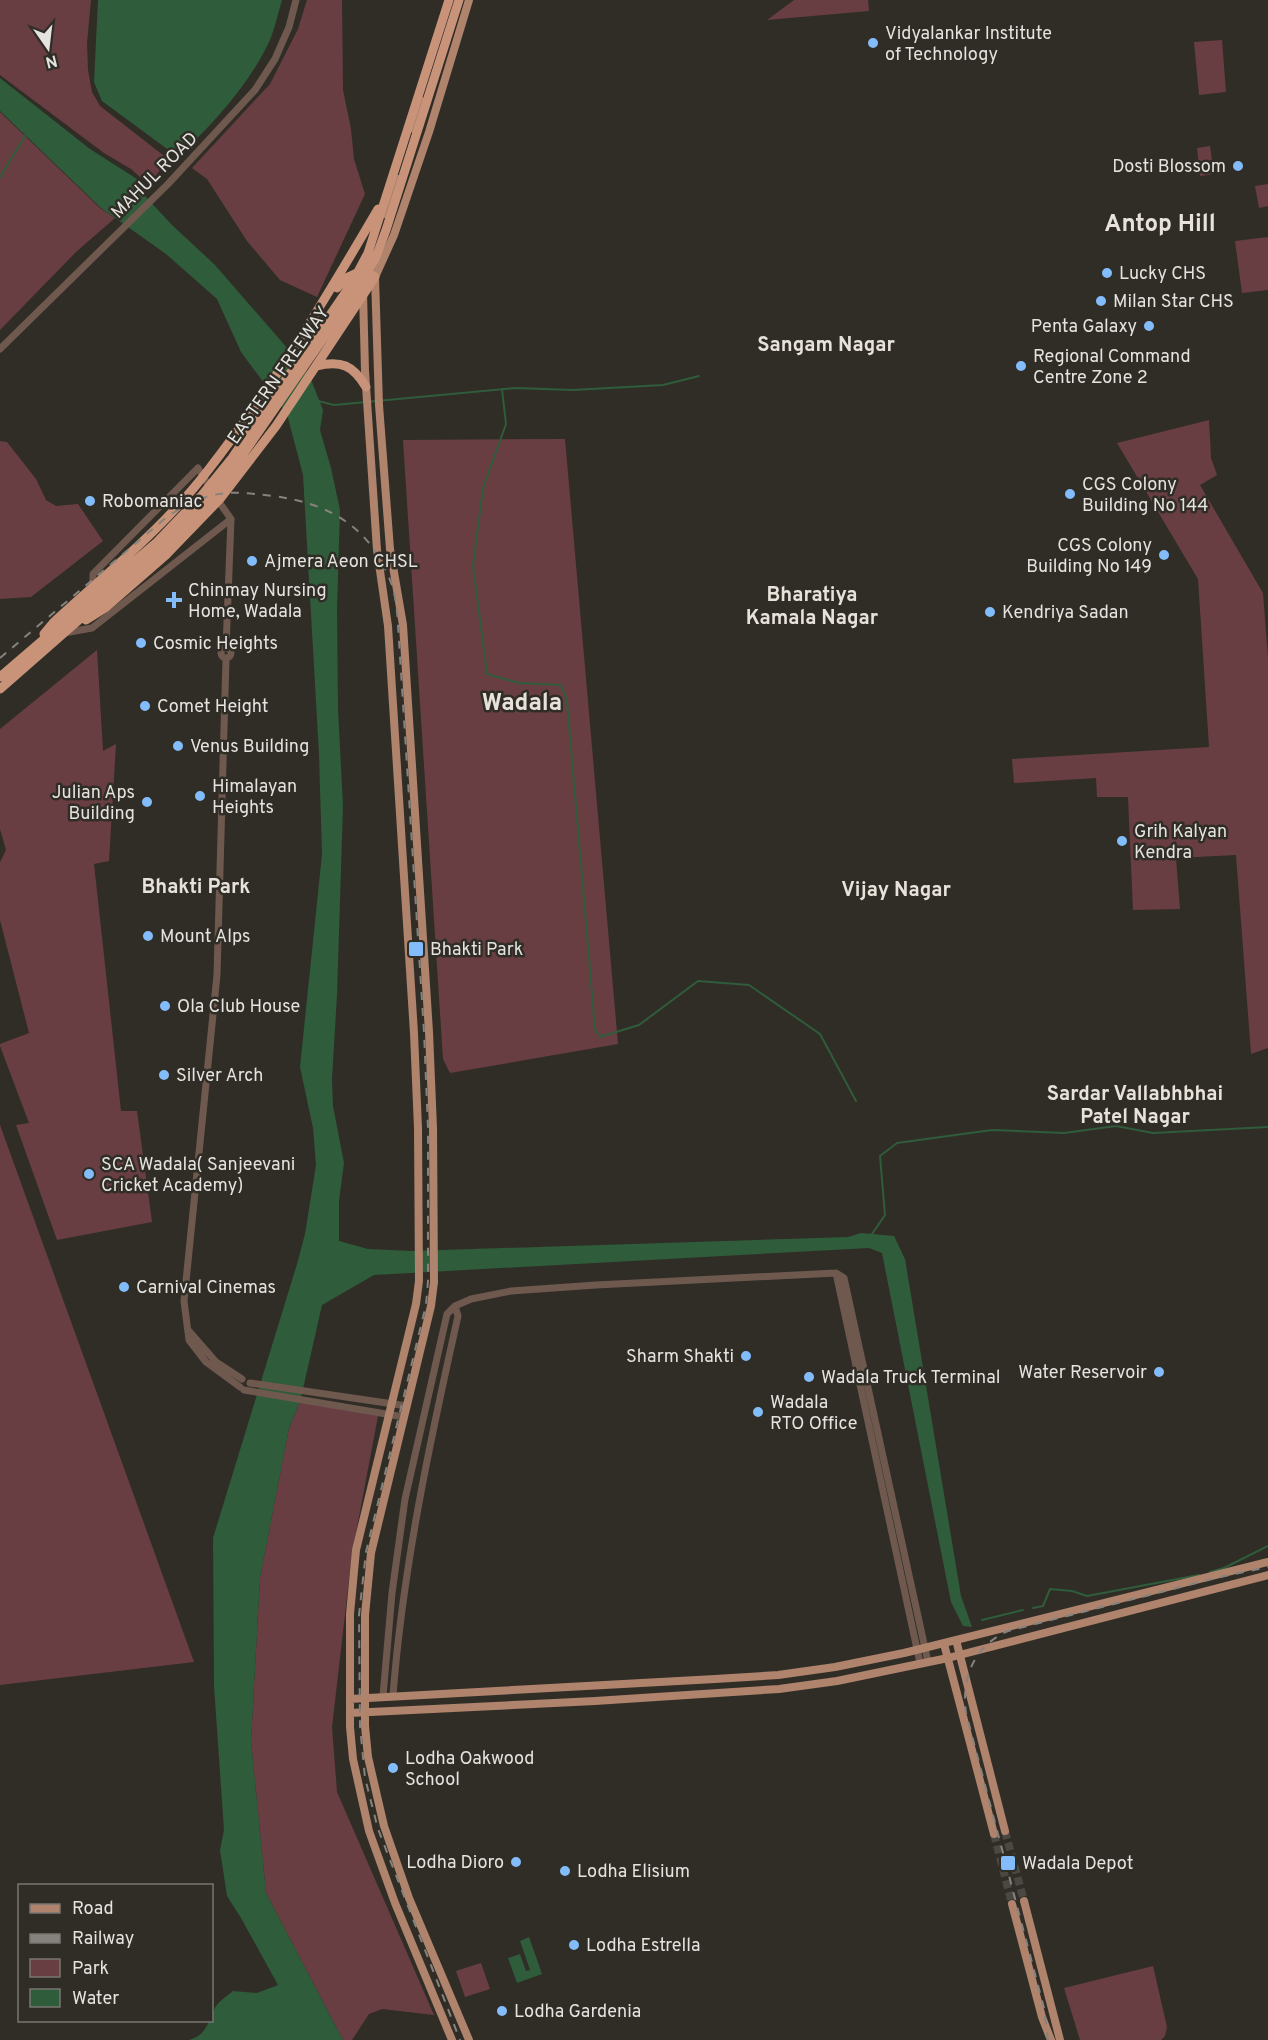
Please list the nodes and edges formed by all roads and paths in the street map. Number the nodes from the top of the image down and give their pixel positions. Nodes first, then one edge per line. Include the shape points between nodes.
1 (296, 0) edge
2 (447, 0) edge
3 (459, 0) edge
4 (469, 0) edge
5 (394, 188) junction
6 (363, 270) junction
7 (375, 276) junction
8 (363, 296) junction
9 (299, 340) junction
10 (0, 349) edge
11 (314, 368) junction
12 (367, 396) junction
13 (386, 499) junction
14 (374, 500) junction
15 (231, 519) junction
16 (390, 549) junction
17 (377, 550) junction
18 (99, 592) junction
19 (67, 630) junction
20 (0, 677) edge
21 (0, 689) edge
22 (455, 1306) junction
23 (189, 1330) junction
24 (250, 1382) junction
25 (242, 1388) junction
26 (392, 1403) junction
27 (407, 1406) junction
28 (389, 1414) junction
29 (404, 1417) junction
30 (405, 1499) junction
31 (419, 1502) junction
32 (1268, 1562) edge
33 (1268, 1575) edge
34 (391, 1603) junction
35 (401, 1604) junction
36 (956, 1640) junction
37 (944, 1644) junction
38 (921, 1649) junction
39 (959, 1655) junction
40 (948, 1658) junction
41 (924, 1663) junction
42 (963, 1670) junction
43 (951, 1672) junction
44 (388, 1696) junction
45 (365, 1698) junction
46 (350, 1699) junction
47 (973, 1707) junction
48 (961, 1710) junction
49 (365, 1712) junction
50 (350, 1713) junction
51 (977, 1771) junction
52 (990, 1772) junction
53 (980, 1780) junction
54 (1005, 1831) tunnel mouth
55 (994, 1834) tunnel mouth
56 (1024, 1901) tunnel mouth
57 (1012, 1904) tunnel mouth
58 (1032, 1932) junction
59 (1020, 1935) junction
60 (452, 2040) edge
61 (469, 2040) edge
62 (1051, 2040) edge
63 (1060, 2040) edge

1 - 10 street, MAHUL ROAD via 275,59 255,90 168,184
2 - 5 main road
2 - 18 highway, EASTERN FREEWAY via 368,253 352,283 232,458 202,495 156,543
3 - 18 highway, EASTERN FREEWAY via 386,230 359,287 207,501 163,546
4 - 7 main road via 398,225
5 - 6 main road
5 - 9 highway
6 - 7 highway
6 - 8 main road
6 - 9 highway via 340,284
7 - 8 highway
7 - 13 main road
8 - 11 highway
8 - 12 main road
9 - 18 highway via 209,470
11 - 12 highway via 332,363 346,366 358,375
11 - 19 highway via 281,418 203,518 105,608
12 - 14 main road
13 - 14 main road
13 - 16 main road
14 - 17 main road
15 - 18 street via 198,468 93,574
15 - 19 street via 92,628
15 - 23 street via 226,648 231,653 226,658 217,975 184,1302
16 - 17 main road
16 - 27 main road via 403,625 433,1128 434,1282
17 - 26 main road via 388,626 418,1128 419,1281
18 - 19 highway, EASTERN FREEWAY
18 - 20 highway via 54,622 31,650
19 - 21 highway, EASTERN FREEWAY
22 - 30 street via 447,1314
22 - 31 street via 458,1316
22 - 38 street via 511,1292 836,1273
23 - 24 street via 216,1362
23 - 25 street via 189,1340 206,1362
24 - 25 street via 249,1388
24 - 26 street
25 - 28 street
26 - 27 street
26 - 28 main road
27 - 29 main road
28 - 29 street
28 - 46 main road via 356,1550 350,1614
29 - 45 main road via 371,1553 365,1615
30 - 31 street
30 - 34 street
31 - 35 street
32 - 36 main road
33 - 39 main road
34 - 35 street
34 - 44 street
35 - 44 street
36 - 37 main road
36 - 39 main road
37 - 38 main road
37 - 40 main road
38 - 41 street
38 - 44 main road via 778,1675
39 - 40 main road
39 - 42 main road
40 - 41 main road
40 - 43 main road
41 - 49 main road via 779,1689
42 - 43 main road
42 - 47 main road
43 - 48 main road
44 - 45 main road
45 - 46 main road
45 - 49 main road
46 - 50 main road
47 - 48 main road
47 - 52 main road
48 - 51 main road
49 - 50 main road
49 - 61 main road via 368,1757 384,1826 409,1898
50 - 60 main road via 353,1759 369,1830 395,1904
51 - 52 main road
51 - 53 main road
52 - 53 main road
52 - 54 main road
53 - 55 main road
56 - 58 main road
57 - 59 main road
58 - 59 main road
58 - 63 main road
59 - 62 main road

